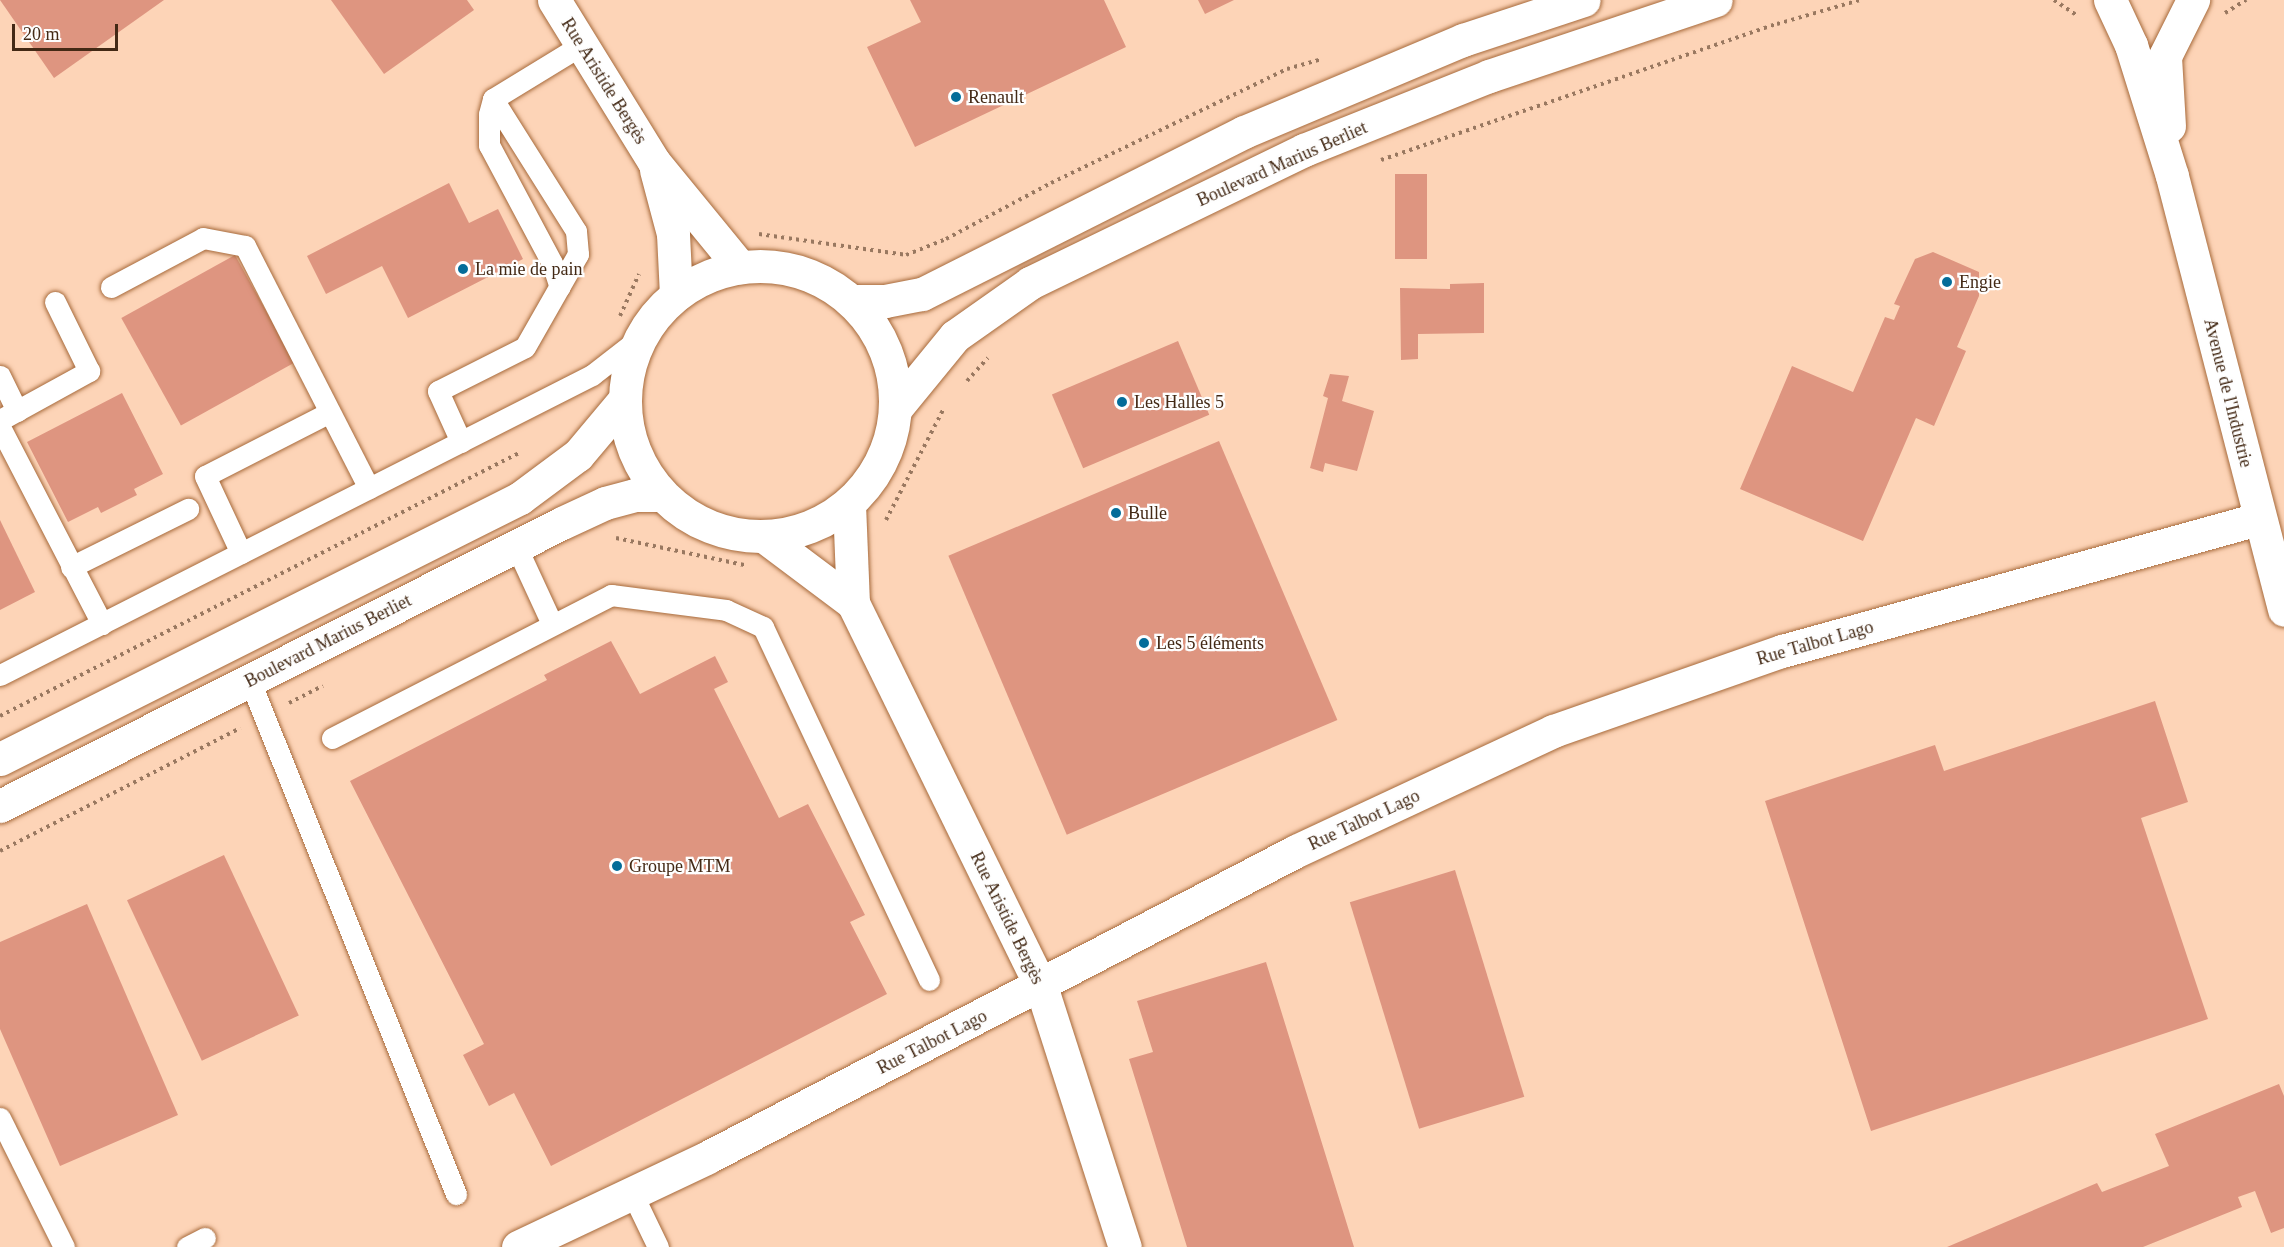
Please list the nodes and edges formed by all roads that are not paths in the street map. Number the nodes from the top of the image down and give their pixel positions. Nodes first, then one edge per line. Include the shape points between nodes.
1 (554, 0) edge
2 (1584, 0) edge
3 (1716, 0) edge
4 (2110, 0) edge
5 (2193, 0) edge
6 (583, 44) junction
7 (493, 99) junction
8 (654, 162) junction
9 (2172, 176) junction
10 (740, 267) junction
11 (560, 286) junction
12 (111, 287) dead end
13 (676, 295) junction
14 (852, 301) junction
15 (54, 302) dead end
16 (641, 337) junction
17 (0, 376) edge
18 (624, 399) junction
19 (896, 408) junction
20 (330, 412) junction
21 (9, 416) edge
22 (0, 427) edge
23 (461, 442) junction
24 (369, 488) junction
25 (662, 495) junction
26 (849, 504) junction
27 (188, 509) dead end
28 (2271, 536) edge
29 (765, 537) junction
30 (516, 546) junction
31 (241, 553) junction
32 (71, 567) junction
33 (853, 603) junction
34 (2284, 610) edge
35 (102, 624) junction
36 (552, 624) junction
37 (0, 675) edge
38 (250, 681) junction
39 (332, 738) dead end
40 (0, 759) edge
41 (0, 806) edge
42 (929, 980) dead end
43 (1041, 986) junction
44 (0, 1118) edge
45 (632, 1193) junction
46 (456, 1194) dead end
47 (64, 1247) edge
48 (518, 1247) edge
49 (658, 1247) edge
50 (1125, 1247) edge

1 - 6 street, Rue Aristide Bergès
2 - 14 street via 1463,40 1245,132 922,294 885,301
3 - 19 street, Boulevard Marius Berliet via 1489,76 1304,150 1041,278 982,313 955,336
4 - 9 street, Avenue de l'Industrie via 2131,45
5 - 9 street, Avenue de l'Industrie via 2165,56
6 - 7 lane
6 - 8 street, Rue Aristide Bergès
7 - 11 lane via 489,145 552,263
7 - 11 lane via 576,231 578,254
8 - 10 street, Rue Aristide Bergès
8 - 13 street, Rue Aristide Bergès via 673,234
9 - 28 street, Avenue de l'Industrie
10 - 13 street
10 - 14 street via 780,266 819,278
11 - 23 lane via 525,347 438,391
12 - 20 lane via 203,238 245,246
13 - 16 street
14 - 19 street via 877,332 889,359
15 - 21 lane via 89,371
16 - 18 street via 629,367
16 - 23 lane via 592,375
17 - 21 lane
18 - 25 street via 630,441
18 - 40 street via 578,455 520,498
19 - 26 street via 882,461
20 - 24 lane
20 - 31 lane via 205,476
22 - 32 lane
23 - 24 lane
24 - 31 lane
25 - 29 street via 719,531
25 - 30 street, Boulevard Marius Berliet via 635,495 605,503
26 - 29 street via 810,528
26 - 33 street, Rue Aristide Bergès
27 - 32 lane
28 - 34 street, Avenue de l'Industrie
28 - 43 street, Rue Talbot Lago via 1782,651 1553,731 1296,851
29 - 33 street, Rue Aristide Bergès
30 - 36 lane
30 - 38 street, Boulevard Marius Berliet
31 - 35 lane
32 - 35 lane
33 - 43 street, Rue Aristide Bergès
35 - 37 lane
36 - 39 lane
36 - 42 lane via 611,595 726,610 763,627
38 - 41 street, Boulevard Marius Berliet
38 - 46 lane
43 - 45 street, Rue Talbot Lago
43 - 50 street, Rue Aristide Bergès
44 - 47 lane
45 - 48 street, Rue Talbot Lago
45 - 49 lane

